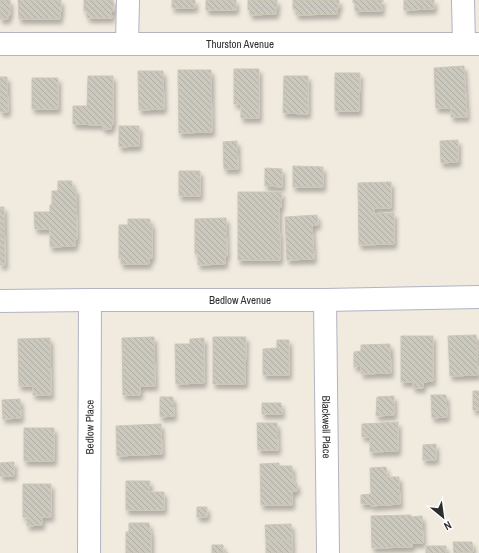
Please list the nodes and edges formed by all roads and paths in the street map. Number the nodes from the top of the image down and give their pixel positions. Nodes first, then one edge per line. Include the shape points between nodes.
1 (128, 0) edge
2 (463, 0) edge
3 (0, 44) edge
4 (127, 44) junction
5 (472, 44) edge
6 (479, 297) edge
7 (90, 300) junction
8 (325, 300) junction
9 (0, 301) edge
10 (89, 553) edge
11 (328, 553) edge

1 - 4 street
2 - 5 street
3 - 4 street, Thurston Avenue
4 - 5 street, Thurston Avenue
6 - 8 street, Bedlow Avenue
7 - 8 street, Bedlow Avenue
7 - 9 street, Bedlow Avenue
7 - 10 street, Bedlow Place
8 - 11 street, Blackwell Place

